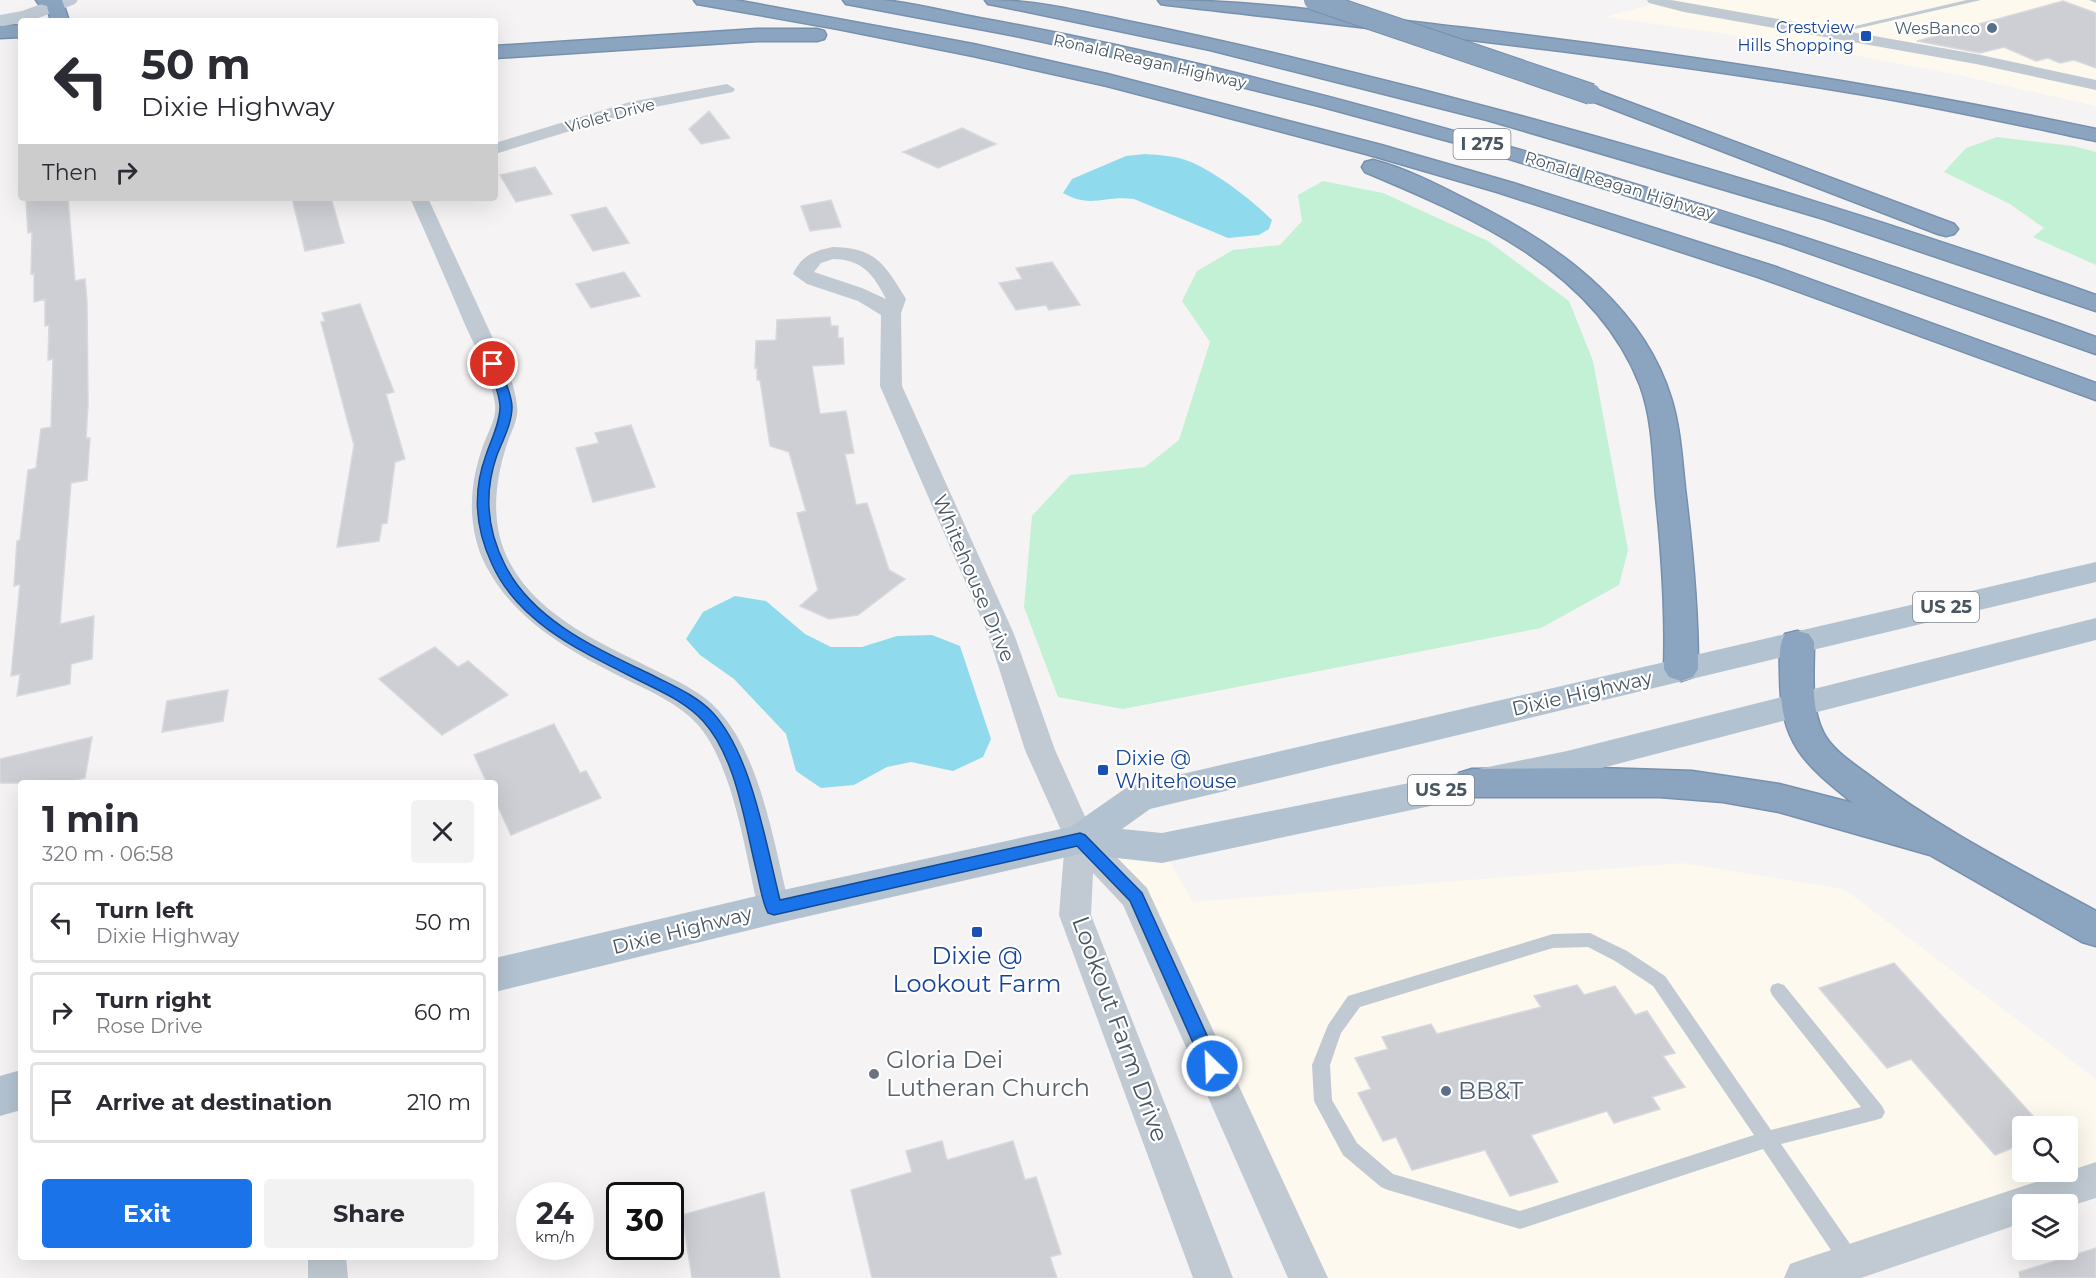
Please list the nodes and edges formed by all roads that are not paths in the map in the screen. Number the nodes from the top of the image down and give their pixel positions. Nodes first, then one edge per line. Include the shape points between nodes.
1 (703, 0) edge
2 (852, 0) edge
3 (994, 0) edge
4 (1167, 0) edge
5 (1314, 0) edge
6 (1654, 0) edge
7 (1977, 0) edge
8 (57, 6) edge
9 (0, 8) edge
10 (0, 21) edge
11 (18, 31) edge
12 (0, 32) edge
13 (1829, 33) junction
14 (972, 49) junction
15 (498, 52) edge
16 (2096, 85) edge
17 (727, 89) dead end
18 (1235, 112) junction
19 (2096, 135) edge
20 (498, 148) edge
21 (420, 201) edge
22 (2096, 286) edge
23 (2096, 303) edge
24 (891, 313) dead end
25 (2096, 345) edge
26 (2090, 391) edge
27 (2096, 572) edge
28 (2096, 629) edge
29 (1797, 642) junction
30 (1681, 669) junction
31 (1799, 706) junction
32 (1472, 783) junction
33 (1080, 839) junction
34 (1948, 846) junction
35 (774, 908) junction
36 (2096, 930) edge
37 (498, 974) edge
38 (1778, 990) dead end
39 (18, 1091) edge
40 (0, 1096) edge
41 (1767, 1139) junction
42 (2096, 1180) edge
43 (2055, 1194) edge
44 (2012, 1208) edge
45 (327, 1260) edge
46 (1851, 1261) junction
47 (328, 1278) edge
48 (1213, 1278) edge
49 (1308, 1278) edge
50 (1804, 1278) edge

1 - 14 highway
2 - 25 highway, Ronald Reagan Highway / I 275 via 1122,53 1408,124 1689,206
3 - 23 highway, Ronald Reagan Highway / I 275 via 1240,51 1455,104 1725,180
4 - 19 highway via 1706,64 1910,98
5 - 22 highway, bridge via 1591,94
6 - 13 street
7 - 13 lane
8 - 9 main road via 20,4
8 - 10 main road
11 - 12 highway
13 - 16 street
14 - 15 highway via 860,36 798,34
14 - 18 highway
17 - 20 street, Violet Drive via 636,106
18 - 26 highway via 1435,167 1645,232 1767,272
18 - 30 highway via 1408,182 1503,227 1587,287 1612,316 1641,357 1663,420 1680,567
21 - 35 street via 493,364 506,405 486,470 482,516 499,567 520,597 557,630 683,696 708,717 729,748 744,791
24 - 33 street, Whitehouse Drive via 891,386 1001,634 1040,750
27 - 29 main road, Dixie Highway / US 25
28 - 31 main road, Dixie Highway / US 25
29 - 30 main road, Dixie Highway / US 25
29 - 31 highway
30 - 33 main road, Dixie Highway / US 25 via 1139,798
31 - 32 main road, Dixie Highway / US 25 via 1567,764
31 - 34 highway via 1807,735 1818,753 1872,799
32 - 33 main road, Dixie Highway / US 25 via 1162,848
32 - 34 highway via 1592,782 1724,788 1782,799
33 - 35 main road, Dixie Highway / US 25
33 - 48 street, Lookout Farm Drive via 1075,915
33 - 49 street via 1136,897
34 - 36 highway
35 - 37 main road, Dixie Highway / US 25
38 - 41 lane via 1876,1112
39 - 40 main road
41 - 41 lane via 1520,1220 1389,1180 1350,1149 1323,1101 1321,1065 1334,1030 1354,1001 1553,940 1590,940 1659,981
41 - 46 lane
42 - 43 street
44 - 46 street
45 - 47 street
46 - 50 street

